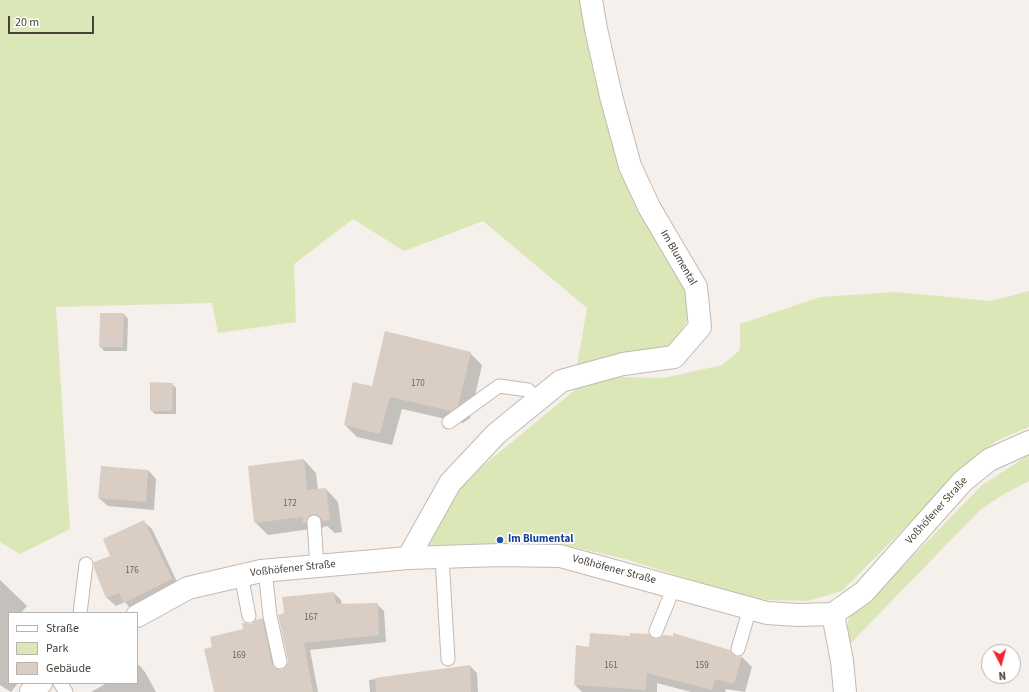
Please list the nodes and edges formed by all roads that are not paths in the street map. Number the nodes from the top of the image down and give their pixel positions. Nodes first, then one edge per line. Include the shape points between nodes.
1 (591, 0) edge
2 (538, 400) junction
3 (449, 422) dead end
4 (1029, 442) edge
5 (314, 522) dead end
6 (442, 557) junction
7 (408, 558) junction
8 (86, 564) dead end
9 (317, 566) junction
10 (265, 570) junction
11 (242, 575) junction
12 (674, 587) junction
13 (750, 608) junction
14 (80, 612) edge
15 (833, 614) junction
16 (138, 615) edge
17 (249, 616) dead end
18 (656, 630) dead end
19 (738, 649) dead end
20 (448, 659) dead end
21 (280, 662) dead end
22 (40, 684) edge
23 (30, 692) edge
24 (844, 692) edge

1 - 2 street, Im Blumental via 611,96 630,166 648,207 696,288 700,327 674,357 623,364 561,381
2 - 3 lane via 528,390 499,386
2 - 7 street, Im Blumental via 496,434 450,483
4 - 15 street, Voßhöfener Straße via 989,460 963,481 864,592
5 - 9 lane
6 - 7 street, Voßhöfener Straße
6 - 12 street, Voßhöfener Straße via 560,556
6 - 20 lane
7 - 9 street, Voßhöfener Straße
8 - 14 lane
9 - 10 street, Voßhöfener Straße
10 - 11 street, Voßhöfener Straße
10 - 21 lane via 270,616
11 - 16 street, Voßhöfener Straße via 188,588
11 - 17 lane
12 - 13 street, Voßhöfener Straße
12 - 18 lane
13 - 15 street, Voßhöfener Straße via 767,613
13 - 19 lane
15 - 24 street via 842,661
22 - 23 street

